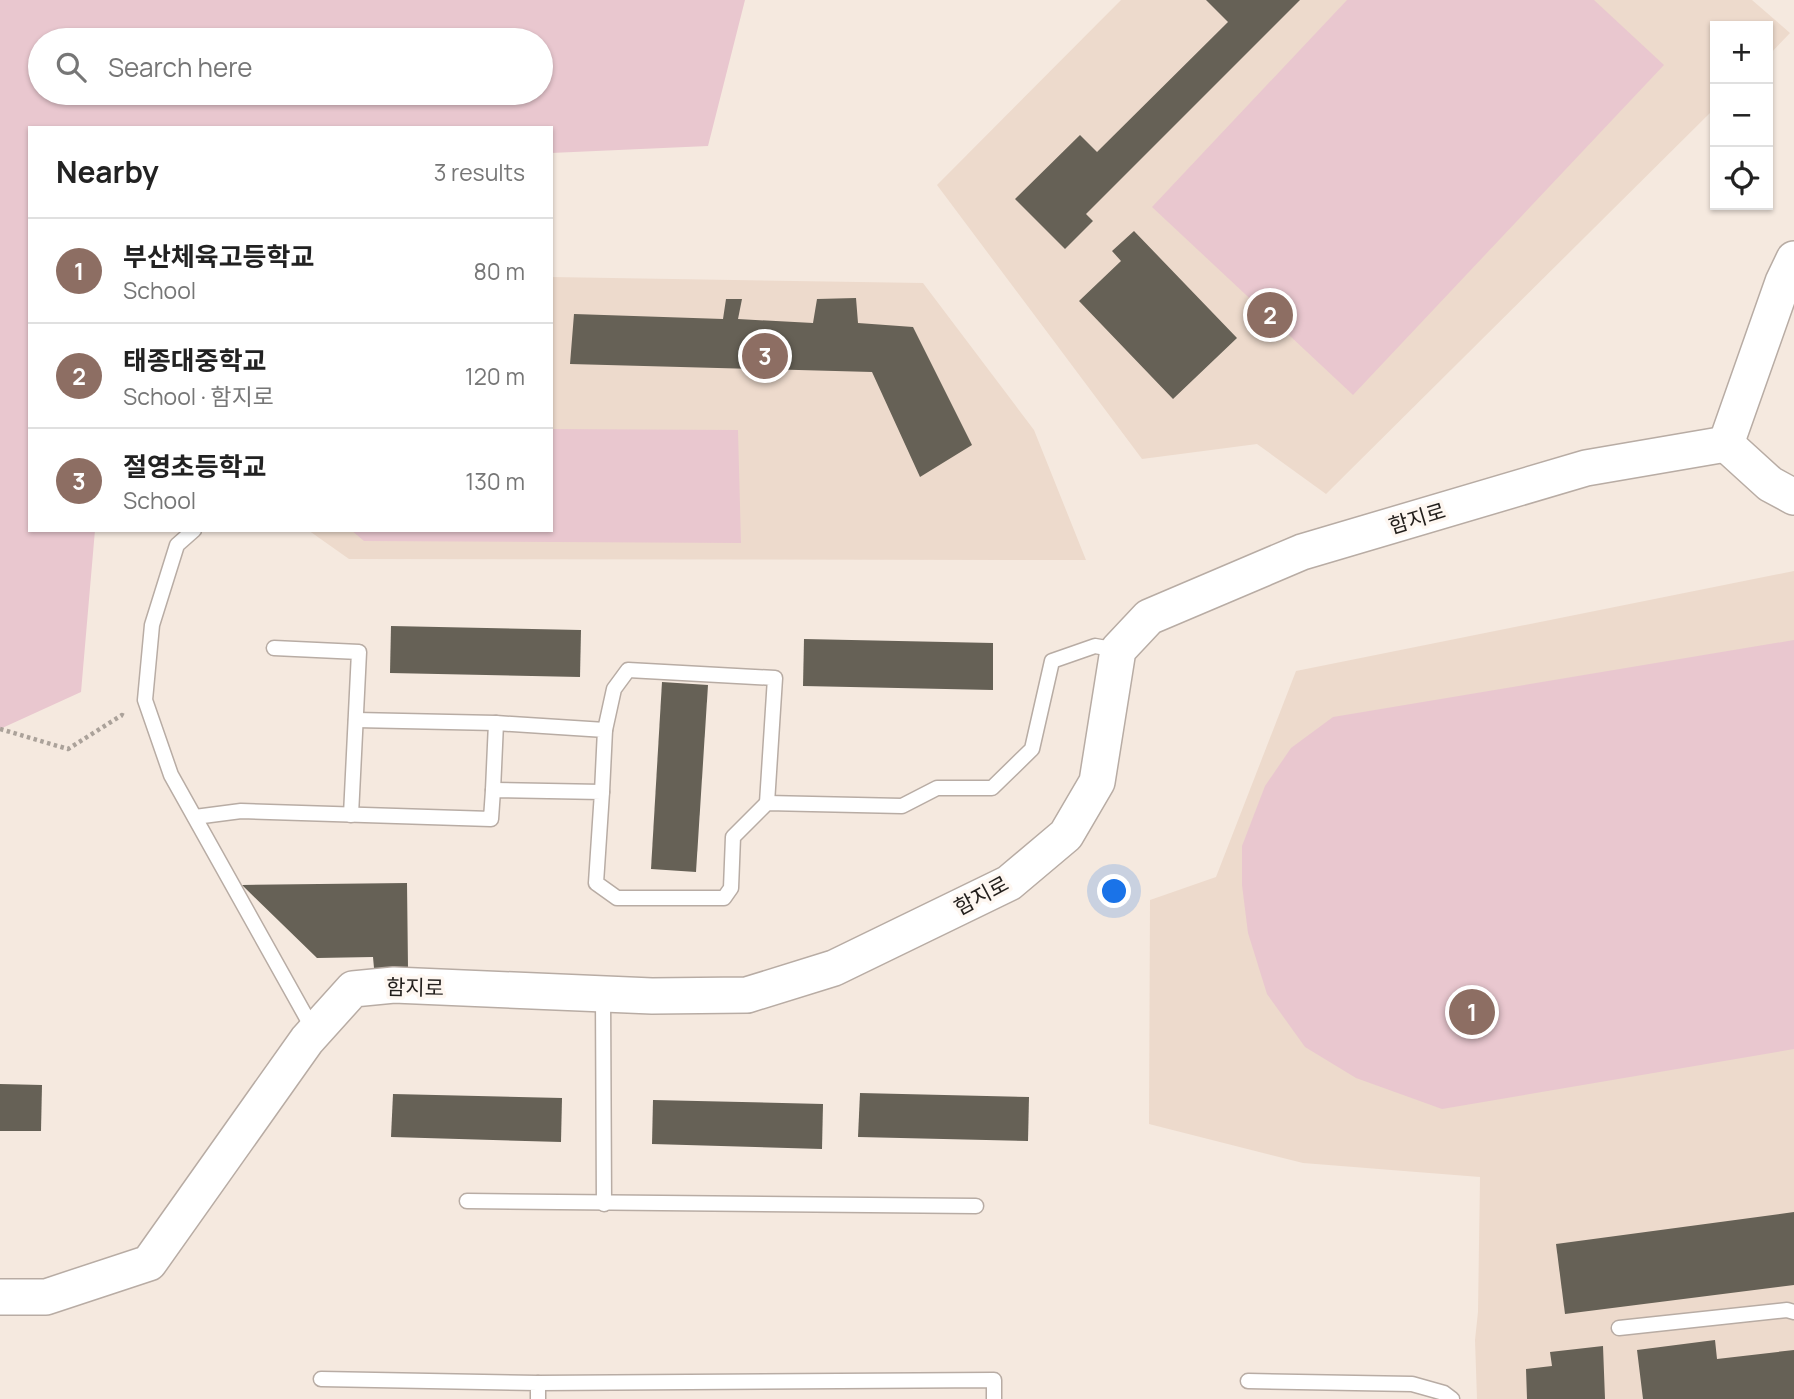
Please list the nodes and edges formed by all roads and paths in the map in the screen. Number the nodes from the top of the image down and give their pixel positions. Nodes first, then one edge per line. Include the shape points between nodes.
1 (1794, 259) edge
2 (1726, 444) junction
3 (1794, 497) edge
4 (192, 532) edge
5 (274, 648) dead end
6 (1118, 650) junction
7 (356, 720) junction
8 (496, 723) junction
9 (0, 729) edge
10 (155, 730) junction
11 (605, 730) junction
12 (493, 790) junction
13 (602, 792) junction
14 (767, 803) junction
15 (351, 815) junction
16 (195, 817) junction
17 (603, 994) junction
18 (314, 1032) junction
19 (467, 1201) dead end
20 (604, 1204) junction
21 (976, 1206) dead end
22 (0, 1297) edge
23 (1794, 1312) edge
24 (1619, 1328) dead end
25 (321, 1379) dead end
26 (1248, 1381) dead end
27 (538, 1383) junction
28 (538, 1399) edge
29 (994, 1399) edge
30 (1452, 1399) edge

1 - 2 street
2 - 3 street via 1770,484
2 - 6 street, 함지로 via 1586,468 1302,552 1149,617
4 - 10 lane via 177,545 152,625 145,700
5 - 7 lane via 359,652
6 - 14 lane via 1095,646 1052,661 1032,749 992,788 937,788 902,806
6 - 17 street, 함지로 via 1097,782 1066,835 1009,883 834,968 747,995
7 - 8 lane
7 - 15 lane
8 - 11 lane
8 - 12 lane
9 - 10 path via 68,749 122,715
10 - 16 lane via 171,775
11 - 13 lane
11 - 14 lane via 614,689 628,670 775,678
12 - 13 lane
12 - 15 lane via 491,819
13 - 14 lane via 596,883 617,898 724,898 731,888 733,837
15 - 16 lane via 242,811
16 - 18 lane
17 - 18 street, 함지로 via 394,985 353,989
17 - 20 lane
18 - 22 street, 함지로 via 149,1263 46,1297
19 - 20 lane
20 - 21 lane
23 - 24 lane
25 - 27 lane
26 - 30 lane via 1412,1384
27 - 28 lane
27 - 29 lane via 994,1380

